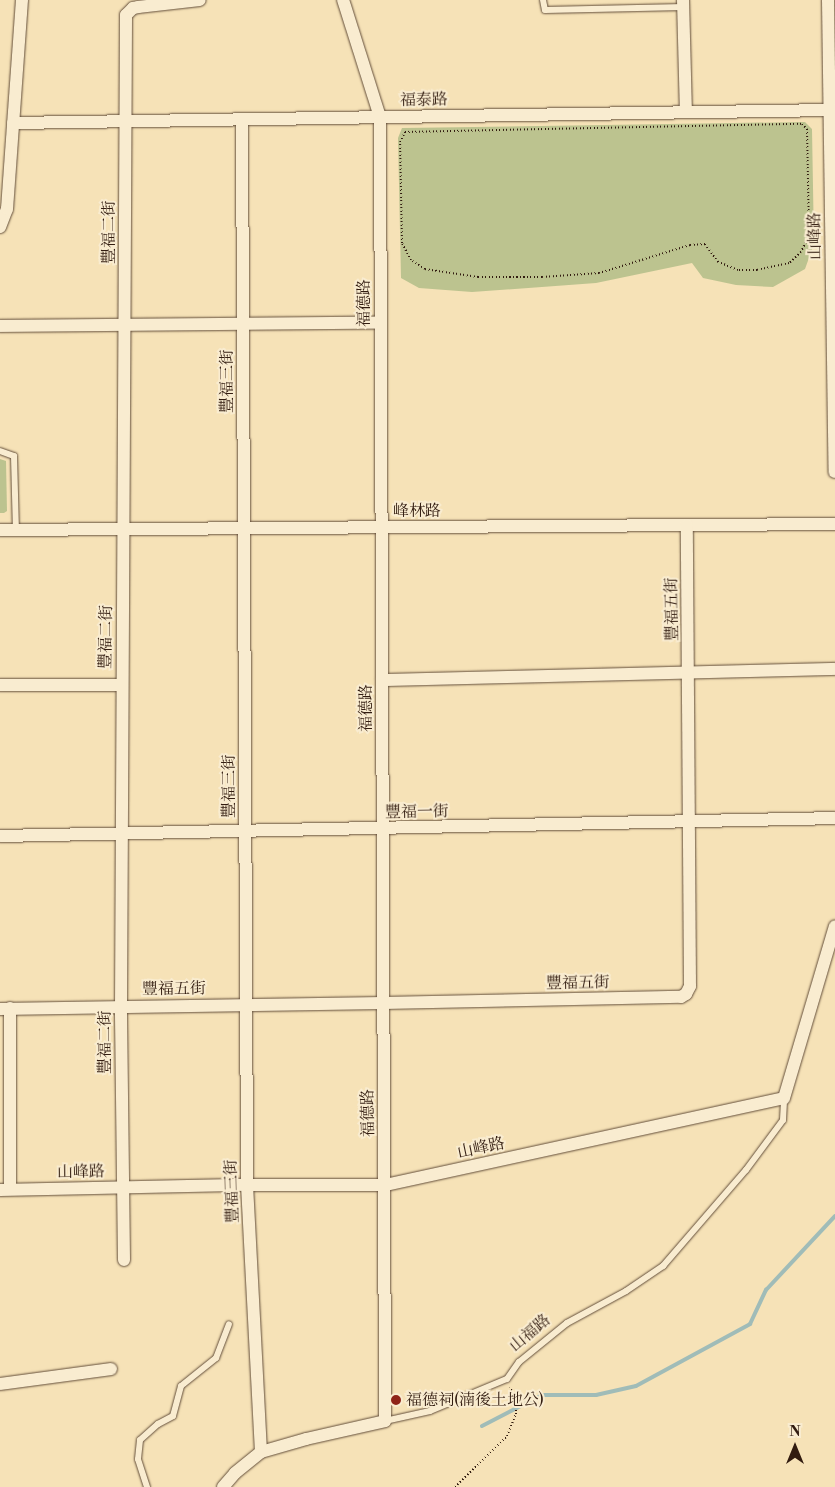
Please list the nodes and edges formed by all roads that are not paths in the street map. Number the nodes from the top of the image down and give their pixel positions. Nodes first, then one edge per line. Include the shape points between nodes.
1 (22, 0) edge
2 (200, 0) edge
3 (343, 0) edge
4 (543, 0) edge
5 (828, 0) edge
6 (683, 4) edge
7 (832, 110) edge
8 (686, 112) junction
9 (380, 117) junction
10 (242, 119) junction
11 (126, 121) junction
12 (13, 123) junction
13 (0, 227) edge
14 (833, 248) edge
15 (381, 323) junction
16 (243, 324) junction
17 (124, 325) junction
18 (0, 326) edge
19 (834, 382) edge
20 (0, 451) edge
21 (835, 472) edge
22 (835, 524) edge
23 (686, 525) junction
24 (382, 527) junction
25 (244, 528) junction
26 (0, 530) edge
27 (16, 530) junction
28 (123, 530) junction
29 (835, 669) edge
30 (689, 672) junction
31 (382, 680) junction
32 (122, 685) junction
33 (0, 686) edge
34 (835, 818) edge
35 (690, 822) junction
36 (381, 829) junction
37 (245, 832) junction
38 (122, 834) junction
39 (0, 836) edge
40 (835, 929) edge
41 (383, 1003) junction
42 (247, 1005) junction
43 (121, 1006) junction
44 (5, 1008) edge
45 (784, 1098) junction
46 (247, 1185) junction
47 (385, 1185) junction
48 (122, 1187) junction
49 (5, 1190) edge
50 (124, 1260) dead end
51 (229, 1324) dead end
52 (111, 1369) dead end
53 (0, 1384) edge
54 (385, 1421) junction
55 (261, 1452) junction
56 (147, 1487) edge
57 (223, 1487) edge

1 - 12 street
2 - 11 street, 豐福二街 via 133,8 126,15
3 - 9 street, 福德路
4 - 6 lane via 545,10
5 - 7 street, 山峰路
6 - 8 street
7 - 8 street, 福泰路
7 - 14 street, 山峰路
8 - 9 street, 福泰路
9 - 10 street, 福泰路
9 - 15 street, 福德路
10 - 11 street, 福泰路
10 - 16 street, 豐福三街
11 - 12 street, 福泰路
11 - 17 street, 豐福二街
12 - 13 street via 7,209
14 - 19 street, 山峰路
15 - 16 street
15 - 24 street, 福德路
16 - 17 street
16 - 25 street, 豐福三街
17 - 18 street
17 - 28 street, 豐福二街
19 - 21 street, 山峰路
20 - 27 lane via 14,456
22 - 23 street, 峰林路
23 - 24 street, 峰林路
23 - 30 street, 豐福五街
24 - 25 street, 峰林路
24 - 31 street, 福德路
25 - 28 street, 峰林路
25 - 37 street, 豐福三街
26 - 27 street, 峰林路
27 - 28 street, 峰林路
28 - 32 street, 豐福二街
29 - 30 street
30 - 31 street
30 - 35 street, 豐福五街
31 - 36 street, 福德路
32 - 33 street
32 - 38 street, 豐福二街
34 - 35 street, 豐福一街
35 - 36 street, 豐福一街
35 - 41 street, 豐福五街 via 690,986 681,997
36 - 37 street, 豐福一街
36 - 41 street, 福德路
37 - 38 street, 豐福一街
37 - 42 street, 豐福三街
38 - 39 street, 豐福一街
38 - 43 street, 豐福二街
40 - 45 street
41 - 42 street, 豐福五街
41 - 47 street, 福德路
42 - 43 street, 豐福五街
42 - 46 street, 豐福三街
43 - 44 street, 豐福五街
43 - 48 street, 豐福二街
44 - 49 street
45 - 47 street, 山峰路
45 - 54 lane, 山福路 via 783,1120 746,1170 663,1266 626,1291 567,1323 519,1362 507,1379 430,1411
46 - 47 street, 山峰路
46 - 48 street, 山峰路
46 - 55 street, 豐福三街
47 - 54 street, 福德路
48 - 49 street, 山峰路
48 - 50 street, 豐福二街
51 - 56 lane via 216,1358 181,1386 173,1416 140,1440 138,1459
52 - 53 street
54 - 55 street, 山福路
55 - 57 street, 山福路

